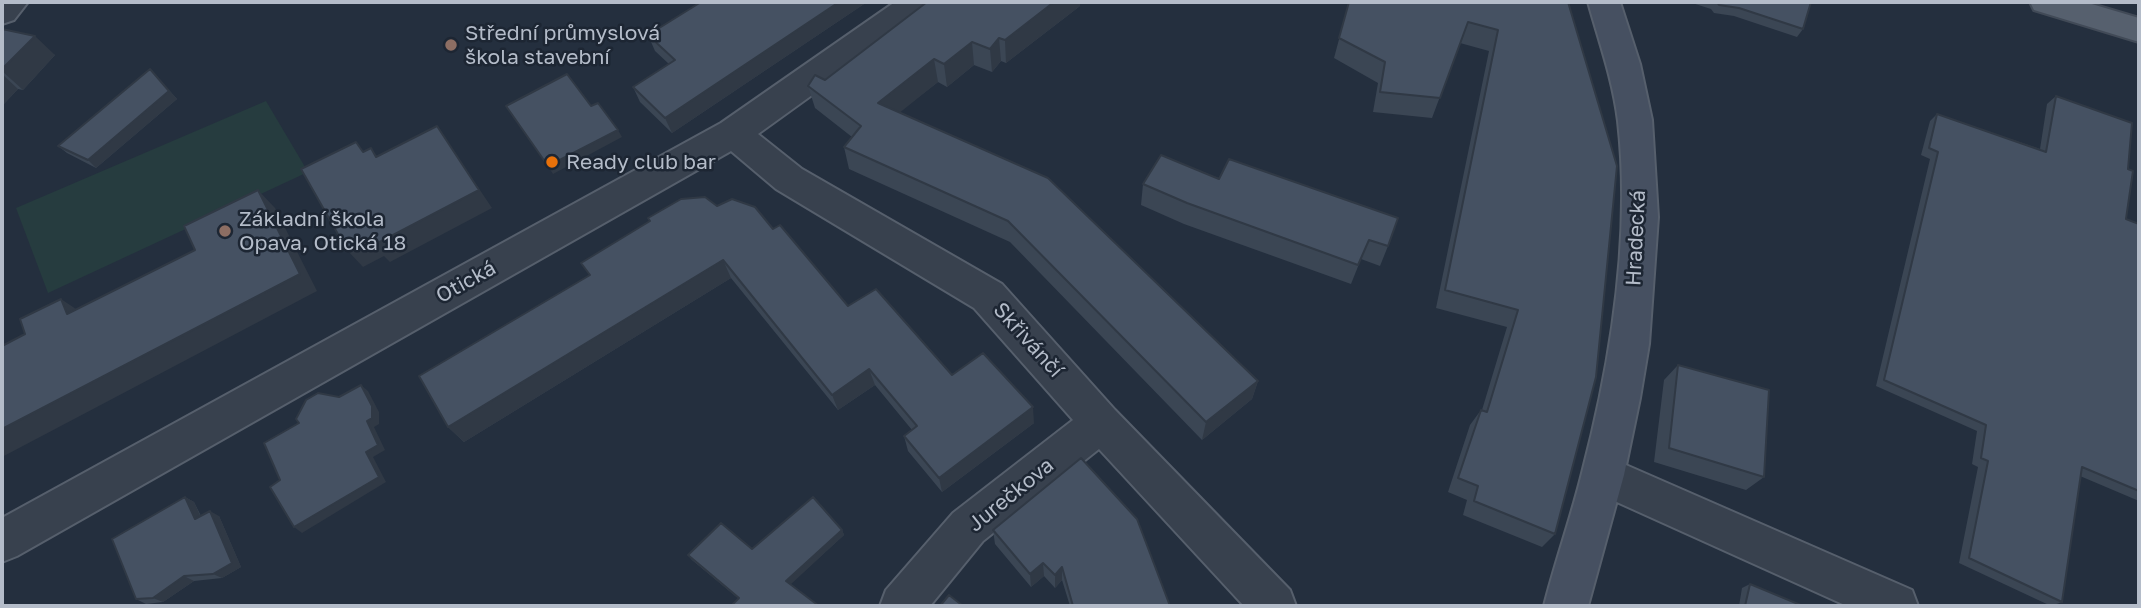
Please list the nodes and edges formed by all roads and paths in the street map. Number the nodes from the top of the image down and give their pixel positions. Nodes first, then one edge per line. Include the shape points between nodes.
1 (12, 2) edge
2 (918, 2) edge
3 (1604, 2) edge
4 (2046, 2) edge
5 (2, 12) edge
6 (2139, 30) edge
7 (733, 133) junction
8 (1101, 423) junction
9 (1603, 475) junction
10 (2, 541) edge
11 (902, 606) edge
12 (1274, 606) edge
13 (1566, 606) edge
14 (1896, 606) edge

1 - 5 street
2 - 7 street, Otická
3 - 9 main road, Hradecká via 1635,120 1640,217 1629,344
4 - 6 main road
7 - 8 street, Skřivánčí via 789,179 988,296
7 - 10 street, Otická
8 - 11 street, Jurečkova via 968,527
8 - 12 street, Skřivánčí
9 - 13 main road, Hradecká
9 - 14 street

